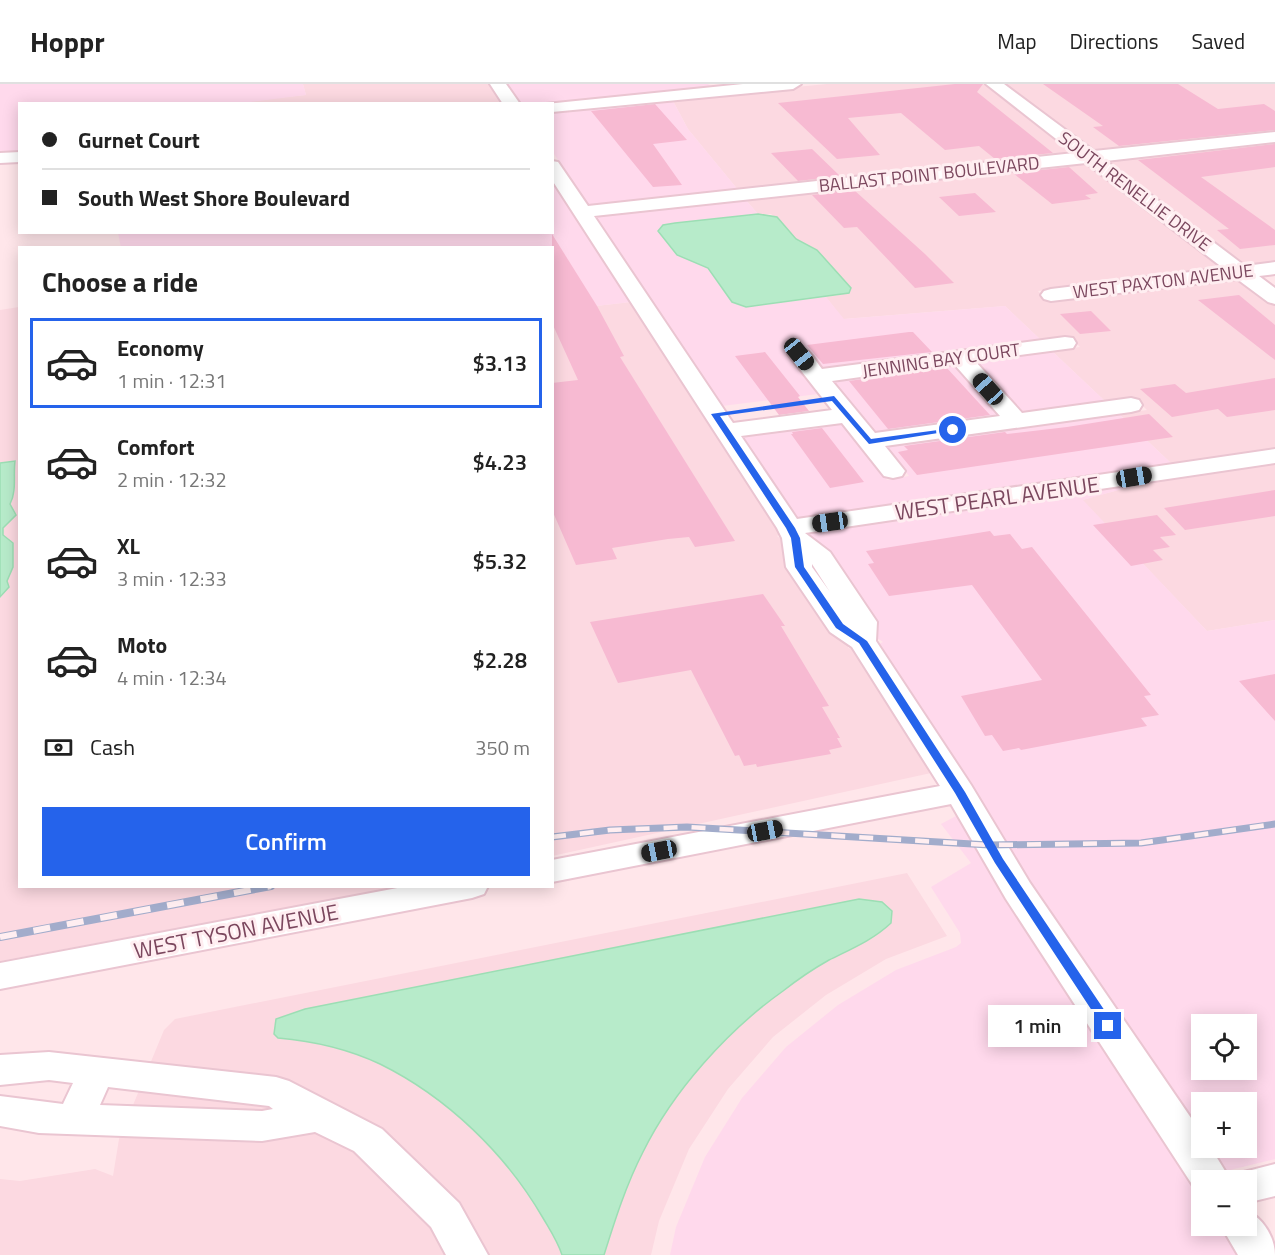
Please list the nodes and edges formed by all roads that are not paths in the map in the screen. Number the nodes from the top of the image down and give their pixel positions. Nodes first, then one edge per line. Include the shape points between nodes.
1 (498, 84) edge
2 (792, 84) edge
3 (994, 84) edge
4 (511, 102) edge
5 (554, 107) edge
6 (1275, 137) edge
7 (18, 157) edge
8 (1090, 157) junction
9 (0, 158) edge
10 (554, 169) edge
11 (583, 212) junction
12 (1275, 268) edge
13 (1241, 272) junction
14 (1052, 295) dead end
15 (1275, 298) edge
16 (1065, 343) dead end
17 (799, 354) dead end
18 (959, 357) junction
19 (817, 376) junction
20 (1131, 405) dead end
21 (840, 406) junction
22 (1017, 421) junction
23 (721, 422) junction
24 (869, 441) junction
25 (1275, 456) edge
26 (892, 471) dead end
27 (793, 533) junction
28 (960, 792) junction
29 (554, 871) edge
30 (462, 888) edge
31 (0, 976) edge
32 (0, 1070) edge
33 (97, 1071) junction
34 (0, 1111) edge
35 (318, 1116) junction
36 (74, 1120) junction
37 (1204, 1170) edge
38 (1275, 1180) edge
39 (1257, 1184) edge
40 (1248, 1236) edge
41 (467, 1255) edge
42 (1261, 1255) edge

1 - 4 street
2 - 5 street
3 - 8 street, SOUTH RENELLIE DRIVE
6 - 8 street, BALLAST POINT BOULEVARD
7 - 9 street
8 - 11 street, BALLAST POINT BOULEVARD
8 - 13 street, SOUTH RENELLIE DRIVE
10 - 11 street
11 - 23 street
12 - 13 street, WEST PAXTON AVENUE
13 - 14 street, WEST PAXTON AVENUE
13 - 15 street, SOUTH RENELLIE DRIVE
16 - 18 street, JENNING BAY COURT
17 - 19 street
18 - 19 street, JENNING BAY COURT
18 - 22 street
19 - 21 street
20 - 22 street
21 - 23 street
21 - 24 street
22 - 24 street
23 - 27 street
24 - 26 street
25 - 27 street, WEST PEARL AVENUE
27 - 28 street via 800,567 840,626 862,641
28 - 29 street
28 - 37 street via 1012,882
30 - 31 street, WEST TYSON AVENUE
32 - 33 street via 49,1066
33 - 35 street via 276,1092
33 - 36 street
34 - 36 street
35 - 36 street via 262,1126
35 - 41 street via 368,1140 445,1215
38 - 39 street
40 - 42 street

